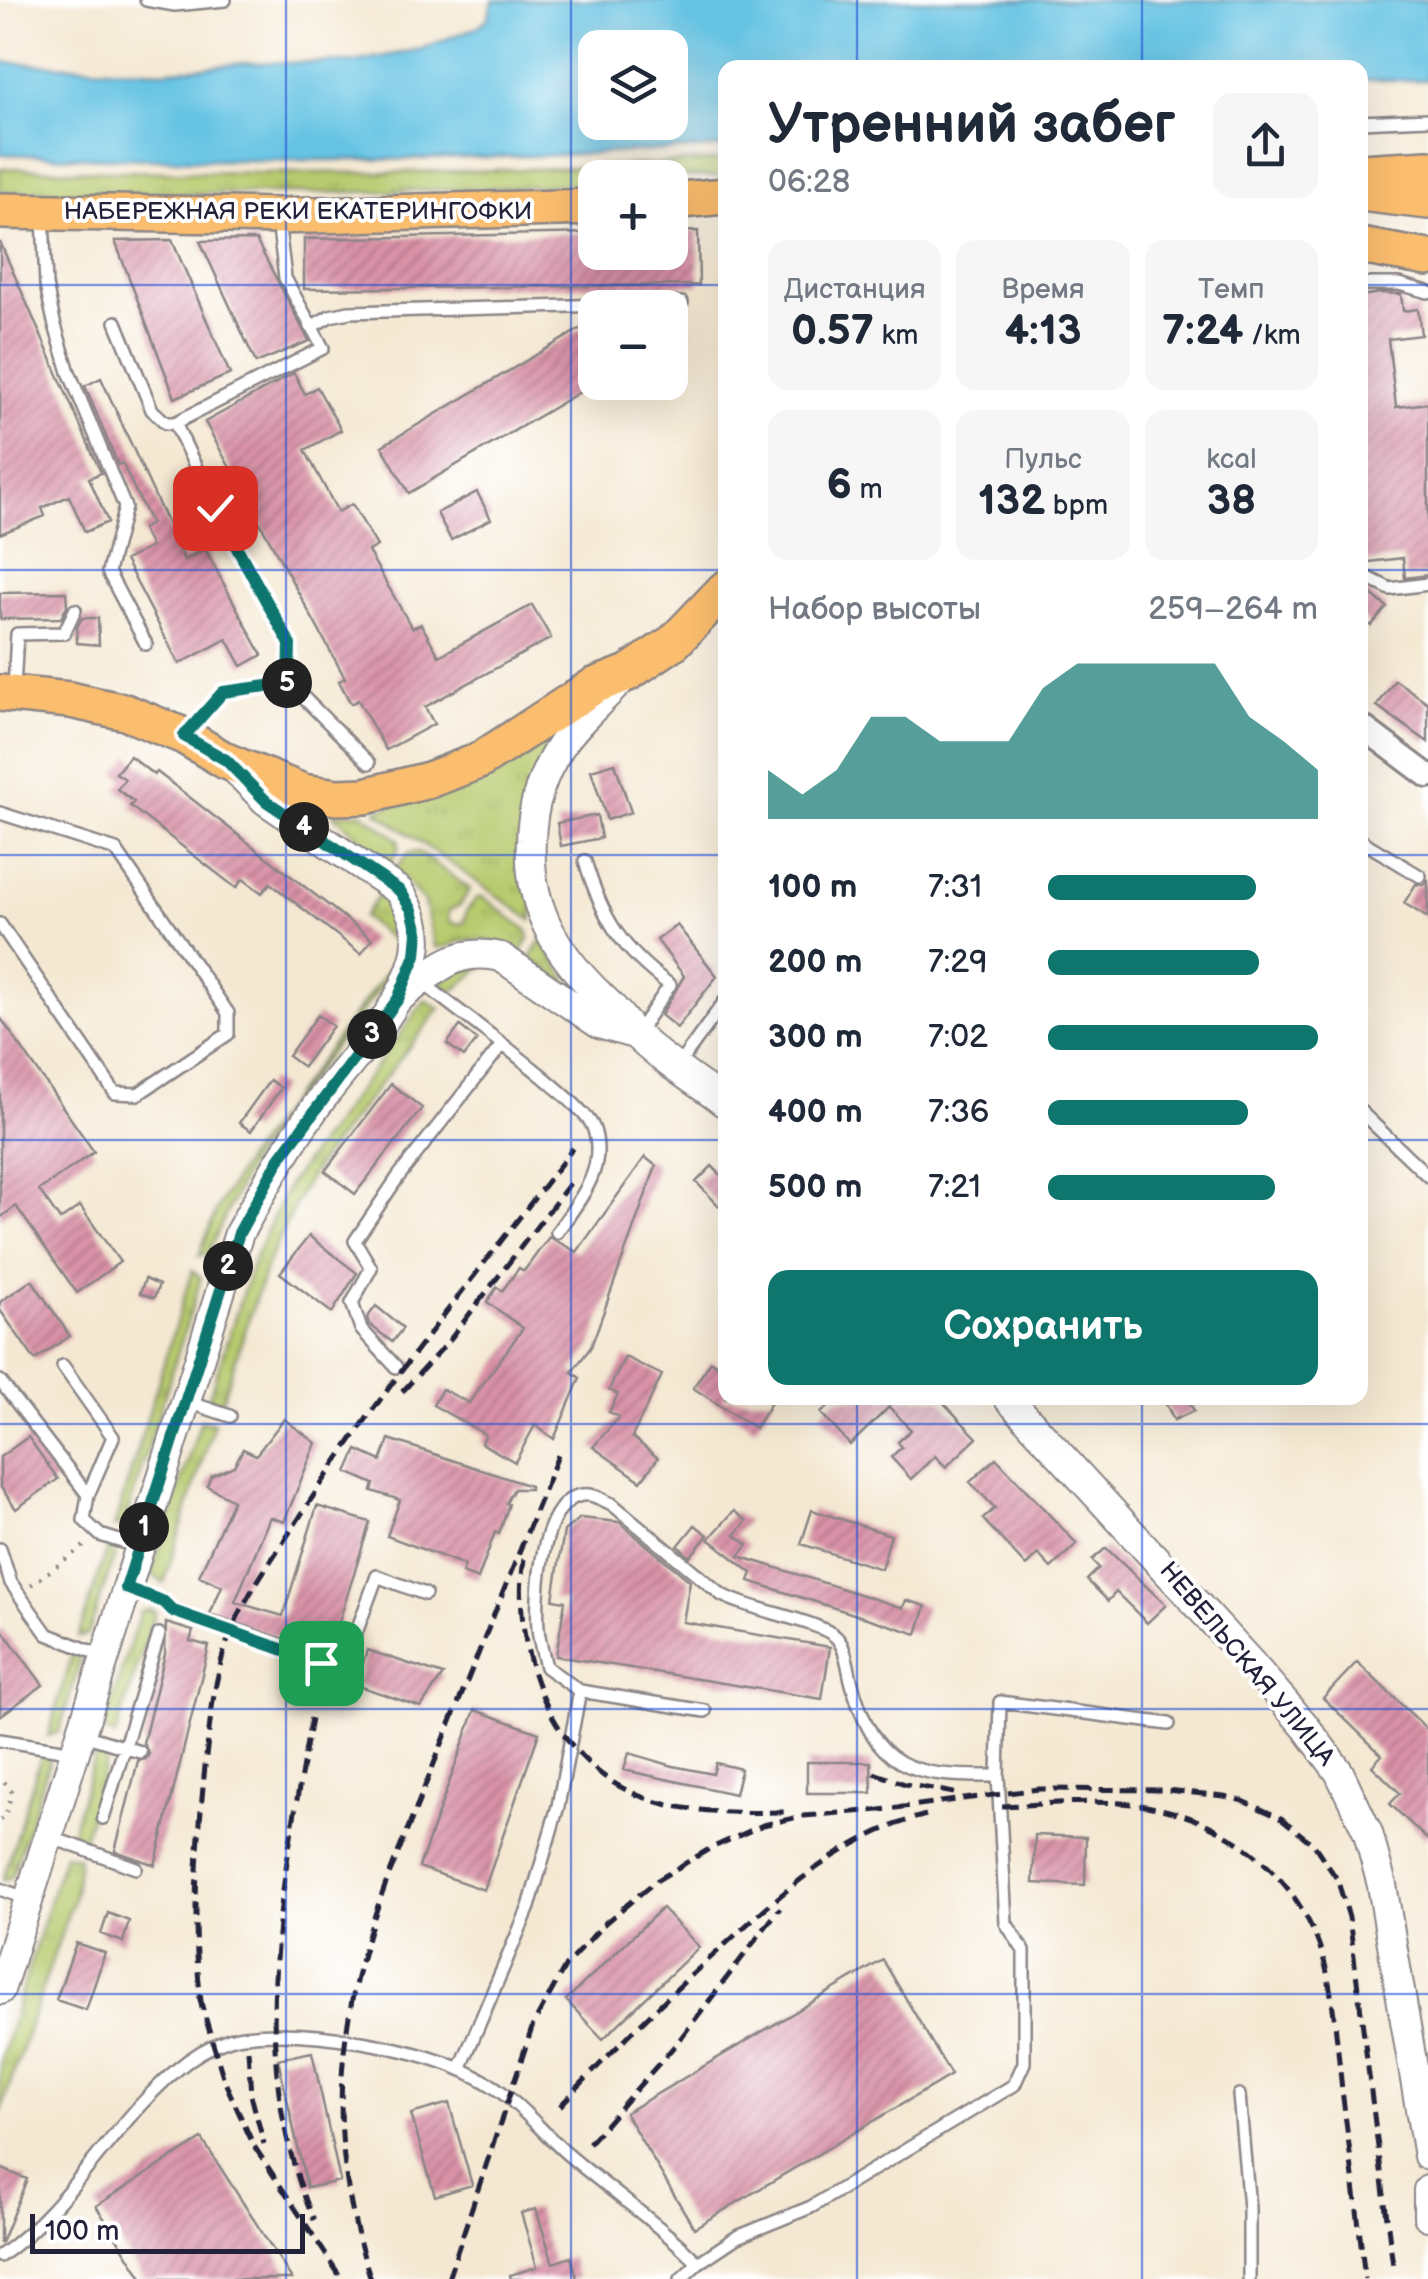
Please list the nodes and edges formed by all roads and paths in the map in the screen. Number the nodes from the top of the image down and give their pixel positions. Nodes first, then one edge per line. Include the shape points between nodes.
1 (146, 0) edge
2 (225, 0) edge
3 (1428, 118) edge
4 (1368, 122) edge
5 (1428, 168) edge
6 (1368, 172) edge
7 (1368, 195) edge
8 (718, 197) edge
9 (688, 199) edge
10 (1428, 201) edge
11 (578, 208) edge
12 (0, 211) edge
13 (44, 212) junction
14 (278, 216) junction
15 (718, 219) edge
16 (688, 220) edge
17 (1368, 233) edge
18 (1428, 237) edge
19 (1368, 247) edge
20 (1428, 258) edge
21 (1368, 284) edge
22 (1428, 292) edge
23 (578, 306) edge
24 (116, 322) dead end
25 (312, 326) junction
26 (175, 423) junction
27 (205, 486) dead end
28 (215, 508) dead end
29 (1368, 578) edge
30 (1428, 584) edge
31 (718, 596) edge
32 (75, 610) dead end
33 (146, 644) dead end
34 (628, 673) junction
35 (289, 683) junction
36 (7, 694) edge
37 (1368, 731) edge
38 (184, 736) junction
39 (226, 760) junction
40 (369, 763) dead end
41 (1428, 776) edge
42 (0, 813) edge
43 (1368, 845) edge
44 (584, 861) dead end
45 (1420, 876) dead end
46 (0, 924) edge
47 (421, 982) junction
48 (398, 999) junction
49 (718, 1010) edge
50 (636, 1035) junction
51 (502, 1046) junction
52 (677, 1066) junction
53 (718, 1098) edge
54 (1368, 1119) edge
55 (1428, 1176) edge
56 (557, 1232) dead end
57 (64, 1366) dead end
58 (396, 1367) dead end
59 (0, 1381) edge
60 (184, 1401) junction
61 (1014, 1405) edge
62 (230, 1416) dead end
63 (88, 1495) junction
64 (100, 1535) junction
65 (138, 1547) junction
66 (0, 1549) edge
67 (5, 1586) edge
68 (126, 1588) junction
69 (19, 1594) junction
70 (425, 1594) dead end
71 (159, 1634) dead end
72 (103, 1656) junction
73 (580, 1691) junction
74 (705, 1710) dead end
75 (1169, 1724) dead end
76 (0, 1740) edge
77 (77, 1743) junction
78 (125, 1748) junction
79 (140, 1752) dead end
80 (998, 1776) junction
81 (3, 1780) dead end
82 (104, 1818) dead end
83 (0, 1820) edge
84 (48, 1836) junction
85 (136, 1868) dead end
86 (0, 1889) edge
87 (28, 1899) junction
88 (0, 1990) edge
89 (1420, 2057) edge
90 (460, 2069) junction
91 (1239, 2095) dead end
92 (1427, 2148) edge
93 (1428, 2190) edge
94 (1428, 2216) edge
95 (0, 2256) edge
96 (698, 2263) junction
97 (682, 2279) edge
98 (1249, 2279) edge

1 - 2 lane
3 - 4 lane
5 - 6 main road
7 - 10 main road
8 - 9 main road
11 - 14 main road, НАБЕРЕЖНАЯ РЕКИ ЕКАТЕРИНГОФКИ
12 - 13 main road, НАБЕРЕЖНАЯ РЕКИ ЕКАТЕРИНГОФКИ
13 - 14 main road, НАБЕРЕЖНАЯ РЕКИ ЕКАТЕРИНГОФКИ
13 - 33 lane via 54,322 125,507 108,572
14 - 25 lane via 285,278
15 - 16 main road
17 - 18 main road
19 - 20 main road
21 - 22 lane
23 - 25 lane via 349,312
24 - 26 lane via 152,410
25 - 26 lane via 323,348
26 - 27 lane
28 - 35 lane via 290,644
29 - 30 lane via 1390,589
31 - 34 main road via 674,642
32 - 36 lane via 64,632 17,634
34 - 39 main road via 594,686 479,761 394,790 337,798 303,792
34 - 50 street via 578,724 543,777 530,857 537,897 561,953
35 - 38 lane via 223,692
35 - 40 lane
36 - 38 main road via 125,712
37 - 41 street
38 - 39 main road
39 - 48 street via 266,801 400,891 418,932
42 - 46 lane via 116,850 228,1013 228,1034 138,1094 116,1094
43 - 45 lane
44 - 50 lane via 611,928 644,967 670,985
47 - 48 street
47 - 50 street via 466,954 501,956 599,1024
47 - 51 lane
48 - 60 street via 280,1158 239,1233
49 - 52 lane
50 - 52 street
51 - 56 lane via 592,1126 596,1160 590,1185
51 - 58 lane via 355,1242 372,1268 352,1303 361,1329
52 - 53 street
54 - 55 lane
57 - 63 lane via 113,1436
59 - 63 lane
60 - 62 lane
60 - 65 street
61 - 89 street, НЕВЕЛЬСКАЯ УЛИЦА via 1249,1660 1339,1772 1376,1859
63 - 64 lane via 84,1520
64 - 65 lane
64 - 69 path
65 - 68 street
66 - 67 lane
67 - 69 lane
68 - 70 lane via 321,1663 345,1663 377,1576
68 - 72 street
69 - 72 lane via 47,1634
71 - 78 lane
72 - 77 street
73 - 74 lane
73 - 80 lane via 546,1666 537,1592 556,1513 572,1498 591,1495 612,1504 722,1595 837,1638 869,1736 889,1758 929,1770
73 - 90 lane via 558,1806 529,1907
75 - 80 lane via 1000,1702
76 - 77 lane
77 - 78 lane
77 - 84 street
78 - 79 lane
78 - 82 lane
80 - 96 lane via 1006,1922 1024,1952 1024,2063 1014,2085 811,2207 737,2237
81 - 83 path via 12,1792
84 - 85 lane
84 - 87 street
86 - 87 lane
87 - 88 street
89 - 92 street, НЕВЕЛЬСКАЯ УЛИЦА
90 - 95 lane via 401,2050 300,2035 239,2036 190,2059 163,2082
90 - 96 lane via 509,2097
91 - 98 lane
93 - 94 street
96 - 97 lane

